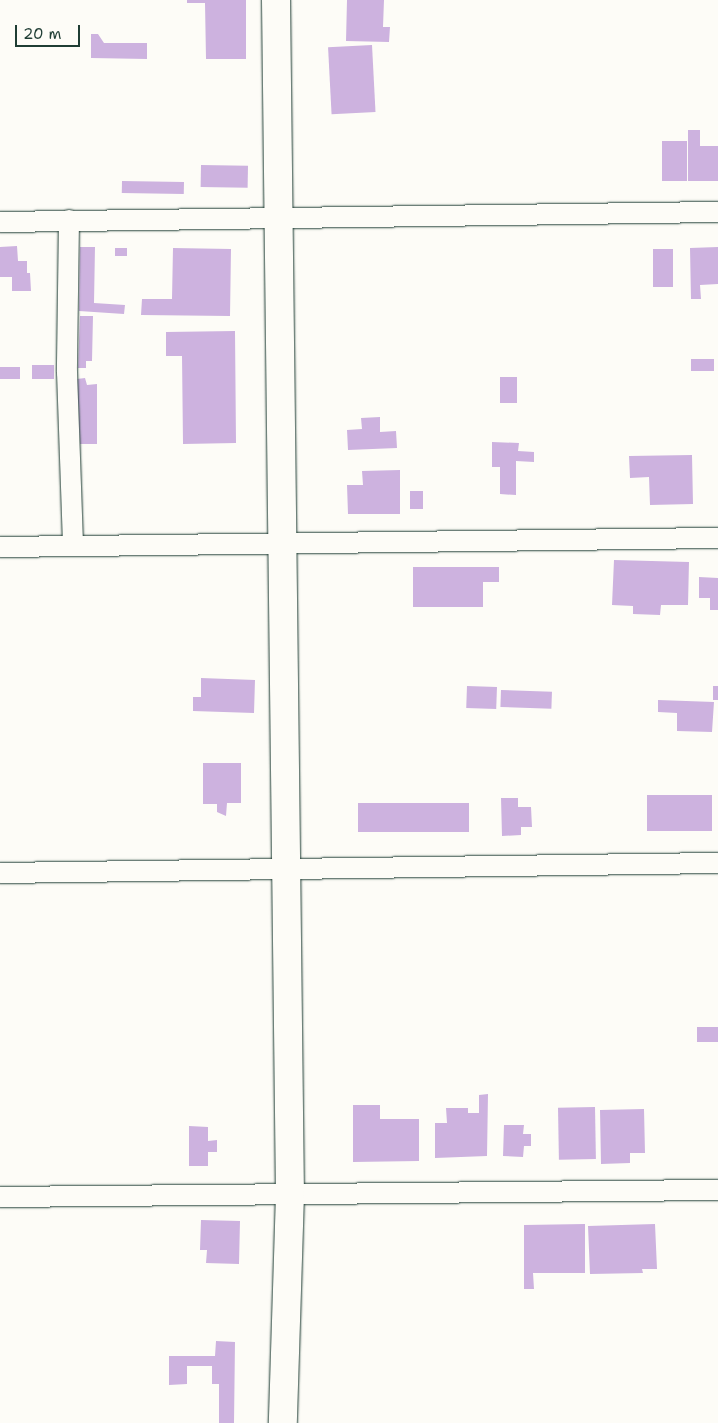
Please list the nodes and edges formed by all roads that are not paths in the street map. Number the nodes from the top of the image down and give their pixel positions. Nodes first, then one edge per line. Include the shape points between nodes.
1 (276, 0) edge
2 (718, 212) edge
3 (277, 217) junction
4 (69, 220) junction
5 (0, 222) edge
6 (718, 538) edge
7 (282, 545) junction
8 (73, 546) junction
9 (0, 547) edge
10 (718, 863) edge
11 (286, 868) junction
12 (0, 873) edge
13 (718, 1190) edge
14 (290, 1194) junction
15 (0, 1197) edge
16 (282, 1423) edge

1 - 3 street
2 - 3 street
3 - 4 street
3 - 7 street
4 - 5 street
4 - 8 street via 68,372
6 - 7 street
7 - 8 street
7 - 11 street
8 - 9 street
10 - 11 street
11 - 12 street
11 - 14 street
13 - 14 street
14 - 15 street
14 - 16 street

